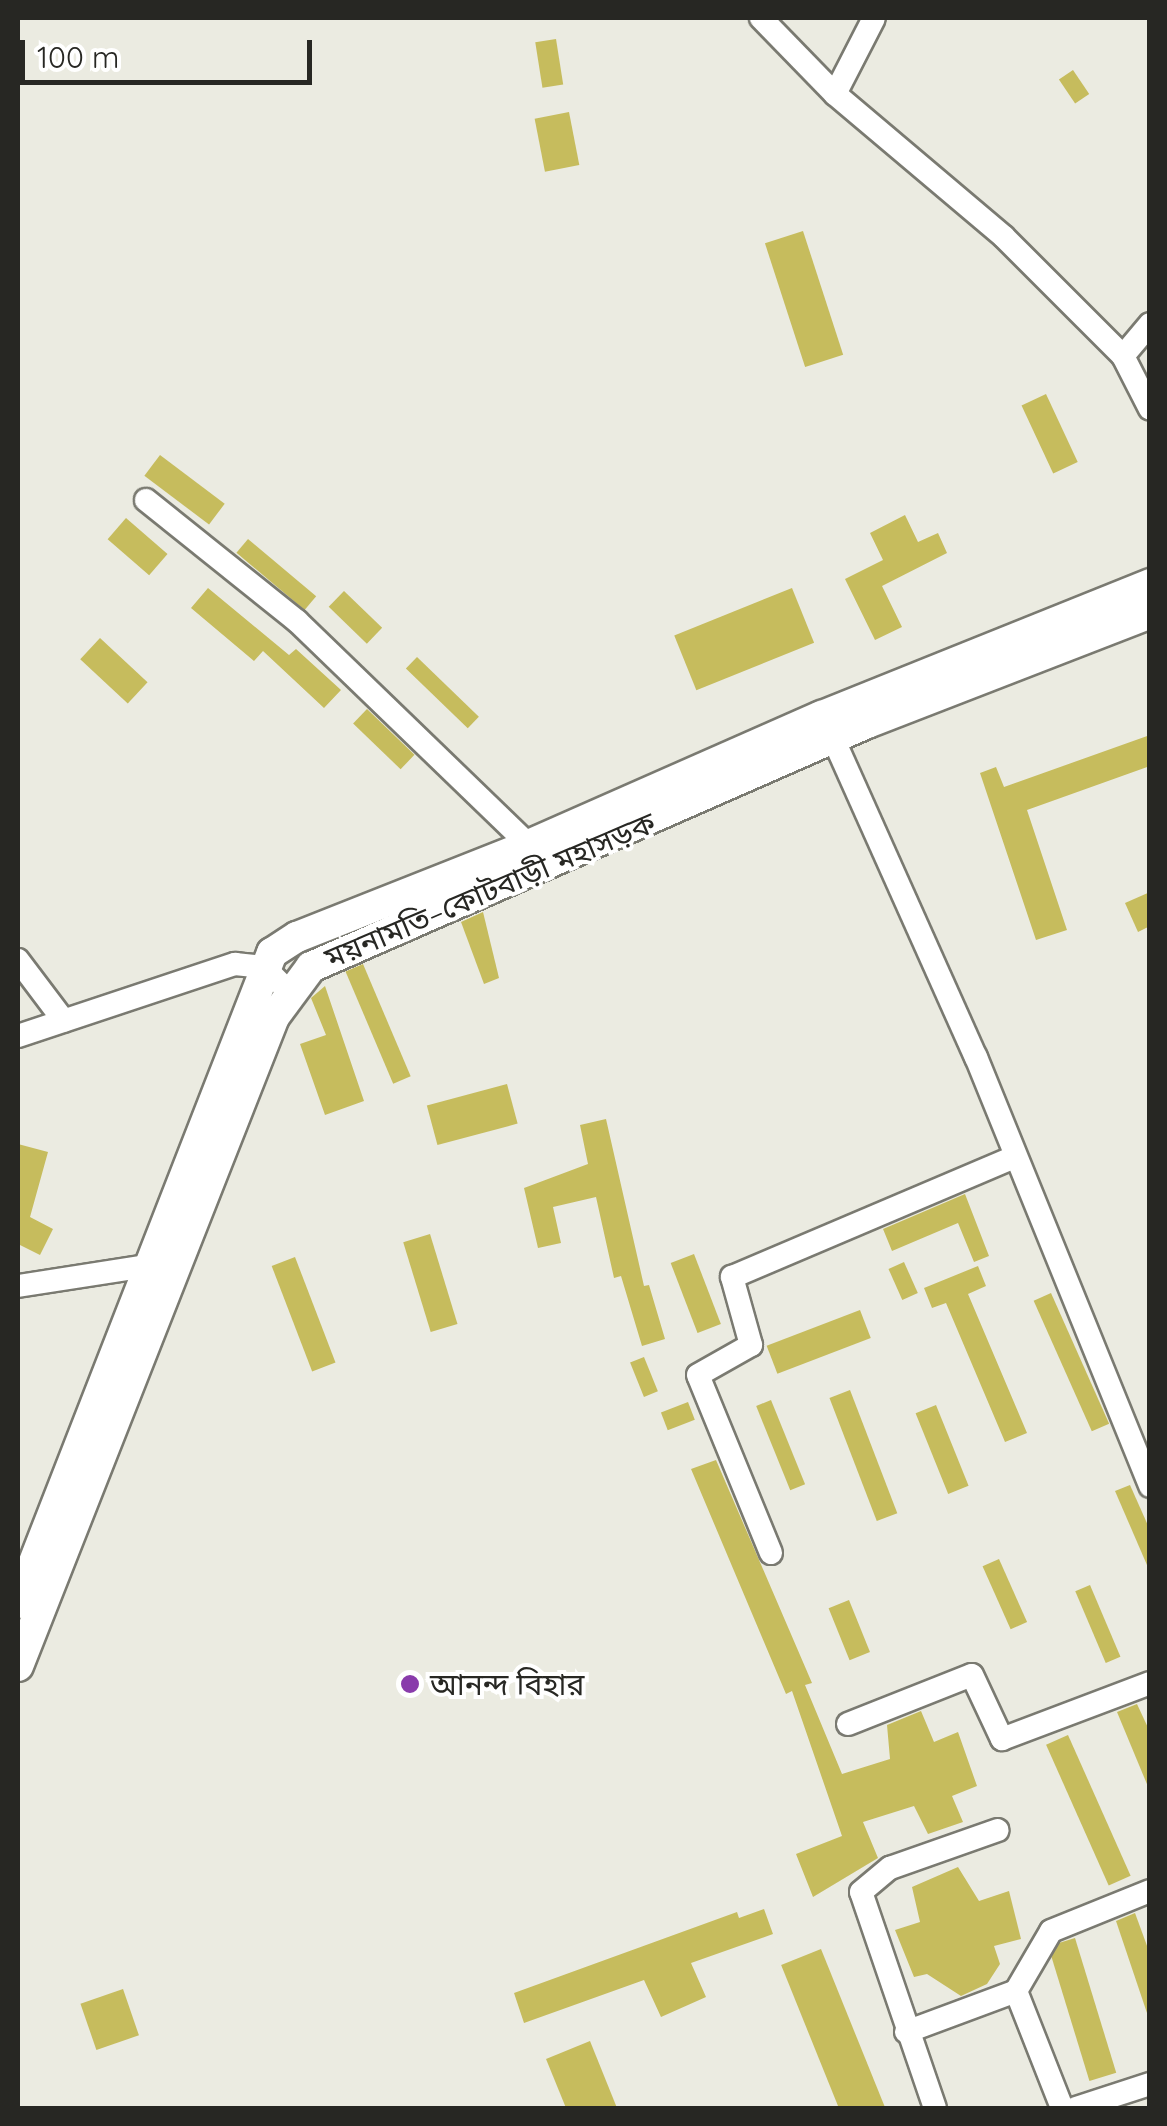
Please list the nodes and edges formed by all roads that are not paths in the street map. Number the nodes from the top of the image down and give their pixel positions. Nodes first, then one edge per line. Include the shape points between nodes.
1 (761, 18) edge
2 (874, 18) edge
3 (835, 94) junction
4 (1150, 324) edge
5 (1122, 356) junction
6 (1150, 409) edge
7 (146, 500) dead end
8 (1150, 584) edge
9 (1150, 613) edge
10 (833, 738) junction
11 (529, 845) junction
12 (18, 960) edge
13 (264, 966) junction
14 (288, 991) junction
15 (64, 1021) junction
16 (18, 1036) edge
17 (1015, 1157) junction
18 (158, 1273) junction
19 (18, 1286) edge
20 (1150, 1486) edge
21 (771, 1553) dead end
22 (18, 1603) edge
23 (18, 1666) edge
24 (1150, 1683) edge
25 (848, 1724) dead end
26 (998, 1830) dead end
27 (1150, 1890) edge
28 (1016, 1992) junction
29 (906, 2032) junction
30 (1150, 2084) edge
31 (935, 2108) edge
32 (1062, 2108) edge
33 (1076, 2108) edge

1 - 3 street
2 - 3 street
3 - 5 street via 1004,238
4 - 5 street
5 - 6 street
7 - 11 street via 296,622
8 - 11 main road, ময়নামতি–কোটবাড়ী মহাসড়ক via 822,716
9 - 10 main road, ময়নামতি–কোটবাড়ী মহাসড়ক
10 - 14 main road, ময়নামতি–কোটবাড়ী মহাসড়ক via 340,952 311,967
10 - 17 street
11 - 13 main road, ময়নামতি–কোটবাড়ী মহাসড়ক via 297,936
12 - 15 street
13 - 14 street
13 - 15 street via 235,964
13 - 18 main road, ময়নামতি–কোটবাড়ী মহাসড়ক
14 - 18 main road, ময়নামতি–কোটবাড়ী মহাসড়ক
15 - 16 street
17 - 20 street
17 - 21 street via 732,1276 752,1345 698,1375
18 - 19 street
18 - 22 main road, ময়নামতি–কোটবাড়ী মহাসড়ক
18 - 23 main road, ময়নামতি–কোটবাড়ী মহাসড়ক
24 - 25 street via 1002,1739 972,1675
26 - 29 street via 890,1868 861,1892
27 - 28 street via 1050,1931
28 - 29 street
28 - 32 street
29 - 31 street
30 - 33 street

